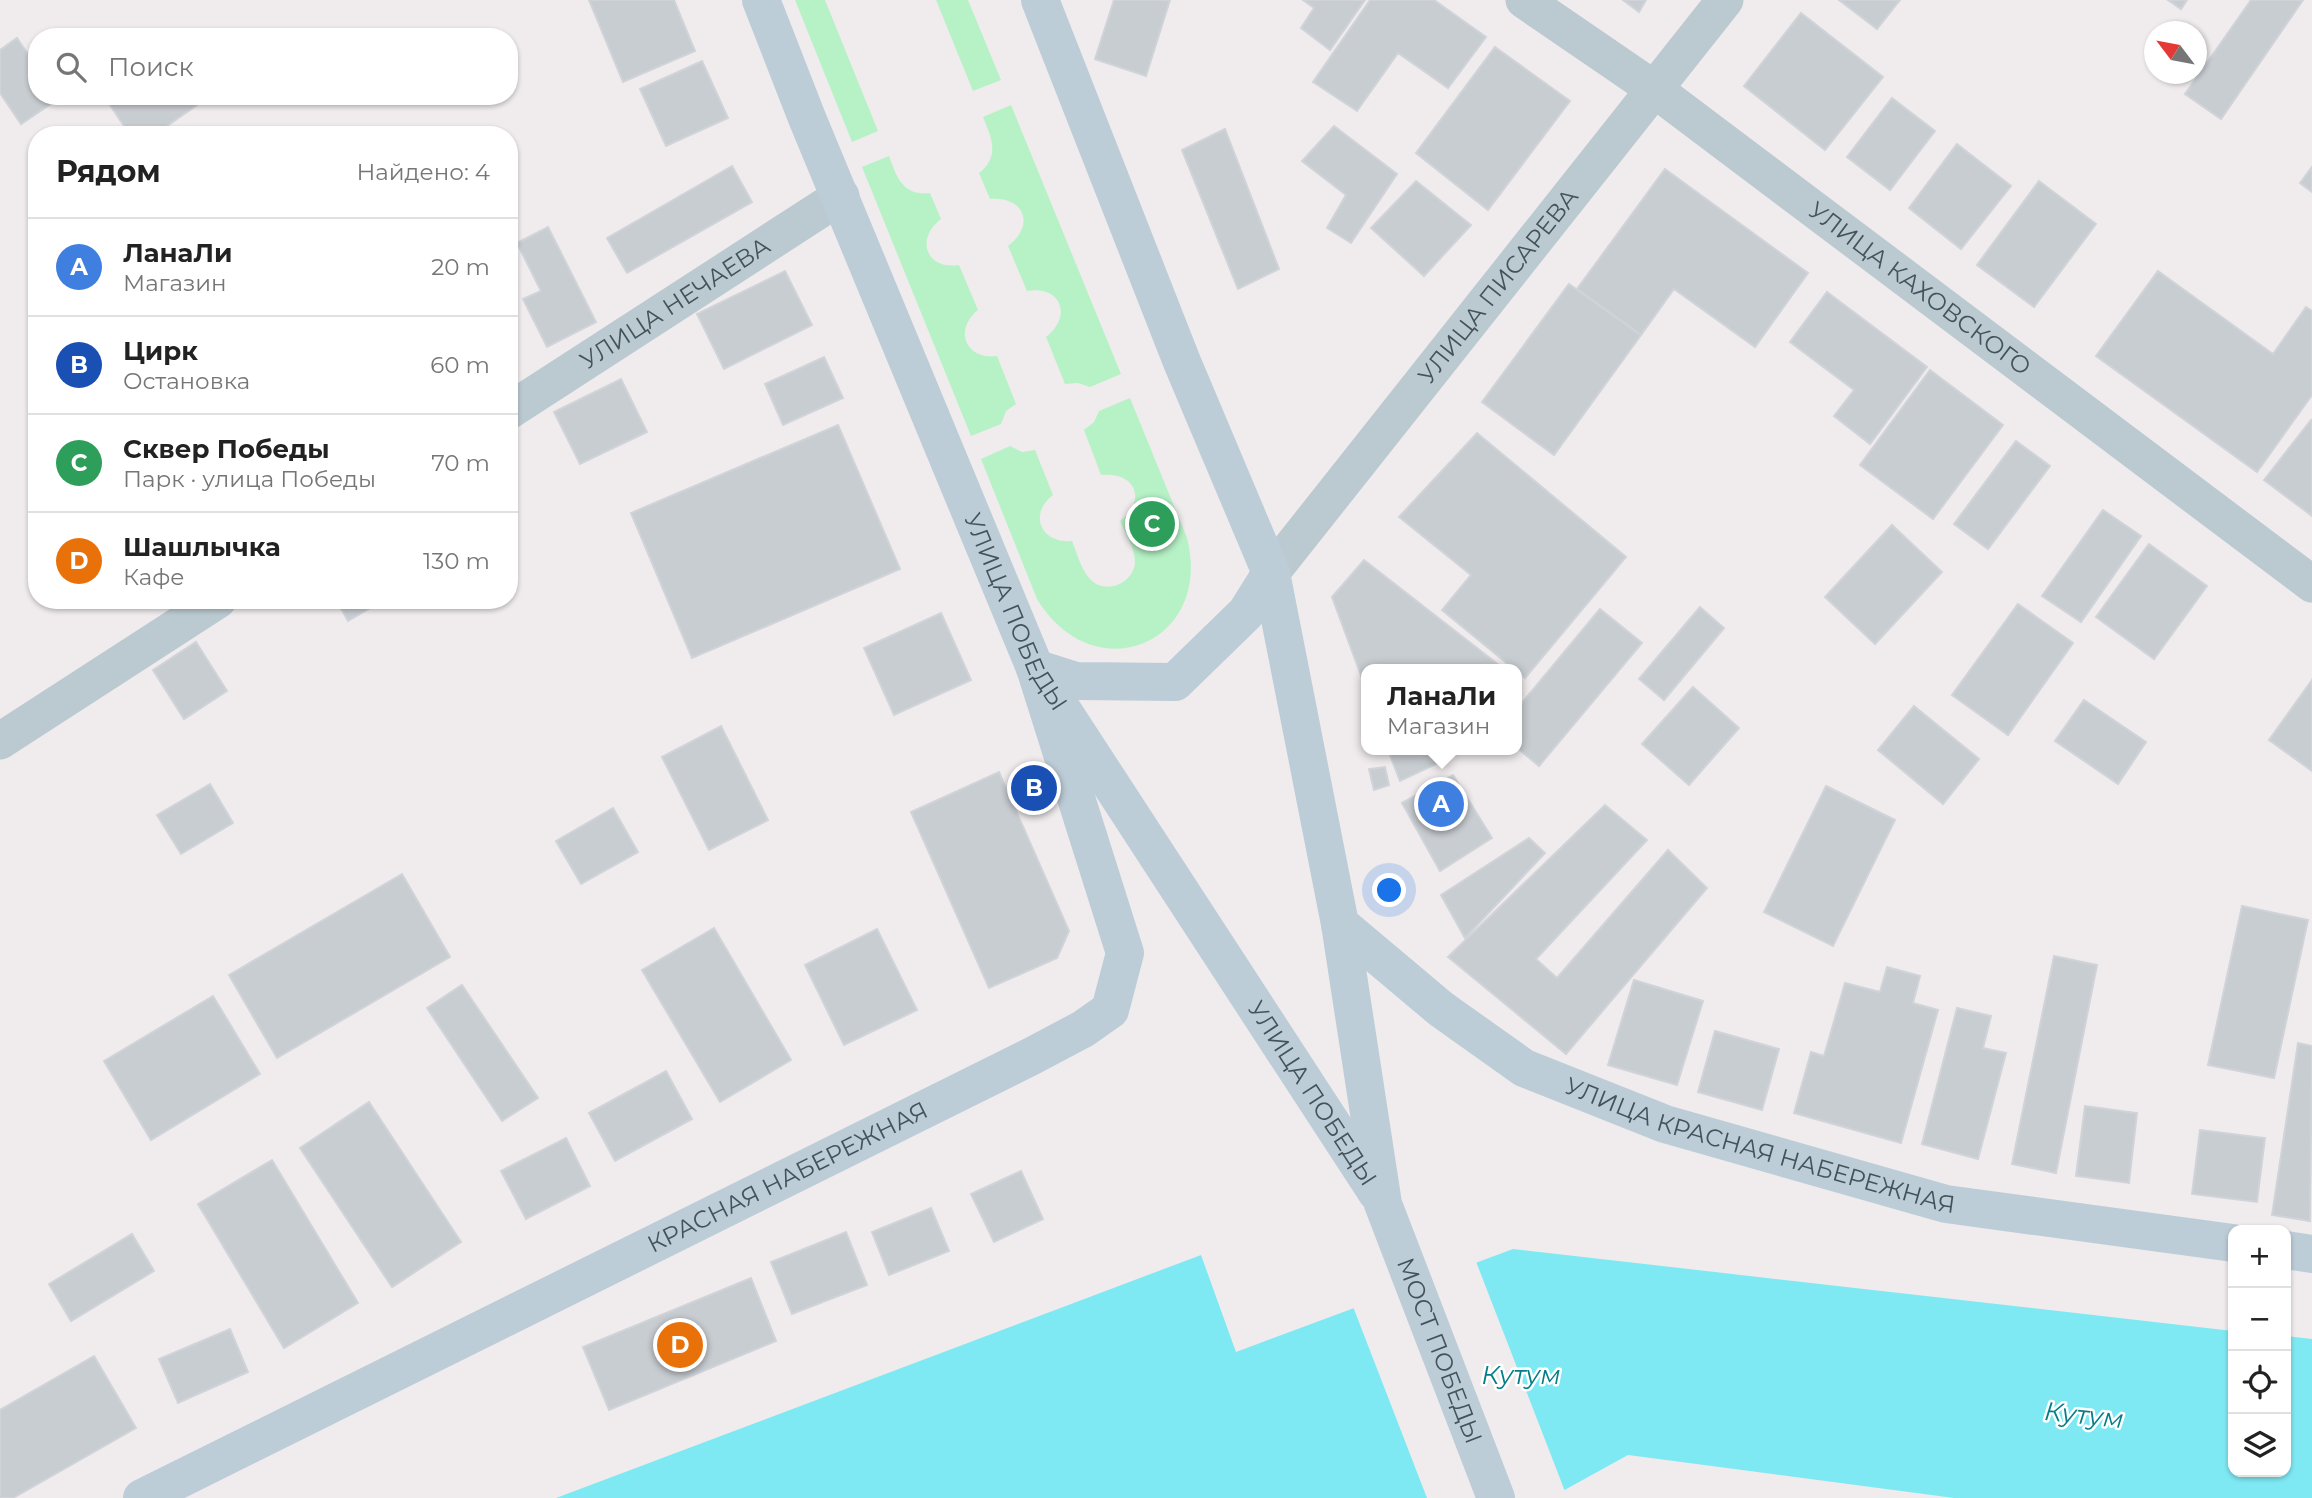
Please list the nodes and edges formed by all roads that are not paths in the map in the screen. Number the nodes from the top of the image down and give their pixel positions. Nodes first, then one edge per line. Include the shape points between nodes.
1 (1040, 0) edge
2 (1524, 0) edge
3 (1724, 0) edge
4 (763, 3) edge
5 (1654, 89) junction
6 (841, 196) junction
7 (518, 405) edge
8 (1271, 573) junction
9 (2312, 584) edge
10 (204, 609) edge
11 (1035, 668) junction
12 (0, 741) edge
13 (1340, 924) junction
14 (1384, 1203) junction
15 (2228, 1242) edge
16 (2291, 1251) edge
17 (2312, 1254) edge
18 (142, 1498) edge
19 (1496, 1498) edge

1 - 8 main road, УЛИЦА ПОБЕДЫ via 1182,362
2 - 5 street, УЛИЦА КАХОВСКОГО
3 - 5 street, УЛИЦА ПИСАРЕВА
4 - 6 main road, УЛИЦА ПОБЕДЫ
5 - 8 street, УЛИЦА ПИСАРЕВА
5 - 9 street, УЛИЦА КАХОВСКОГО
6 - 7 street, УЛИЦА НЕЧАЕВА
6 - 11 main road, УЛИЦА ПОБЕДЫ
8 - 11 main road via 1246,613 1175,682 1076,681
8 - 13 main road, УЛИЦА ПОБЕДЫ
10 - 12 street
11 - 14 main road, УЛИЦА ПОБЕДЫ
11 - 18 main road, КРАСНАЯ НАБЕРЕЖНАЯ via 1125,953 1110,1010 1032,1056
13 - 14 main road, УЛИЦА ПОБЕДЫ
13 - 15 main road, УЛИЦА КРАСНАЯ НАБЕРЕЖНАЯ via 1441,1009 1524,1068 1665,1124 1946,1204
14 - 19 main road, МОСТ ПОБЕДЫ
16 - 17 main road

